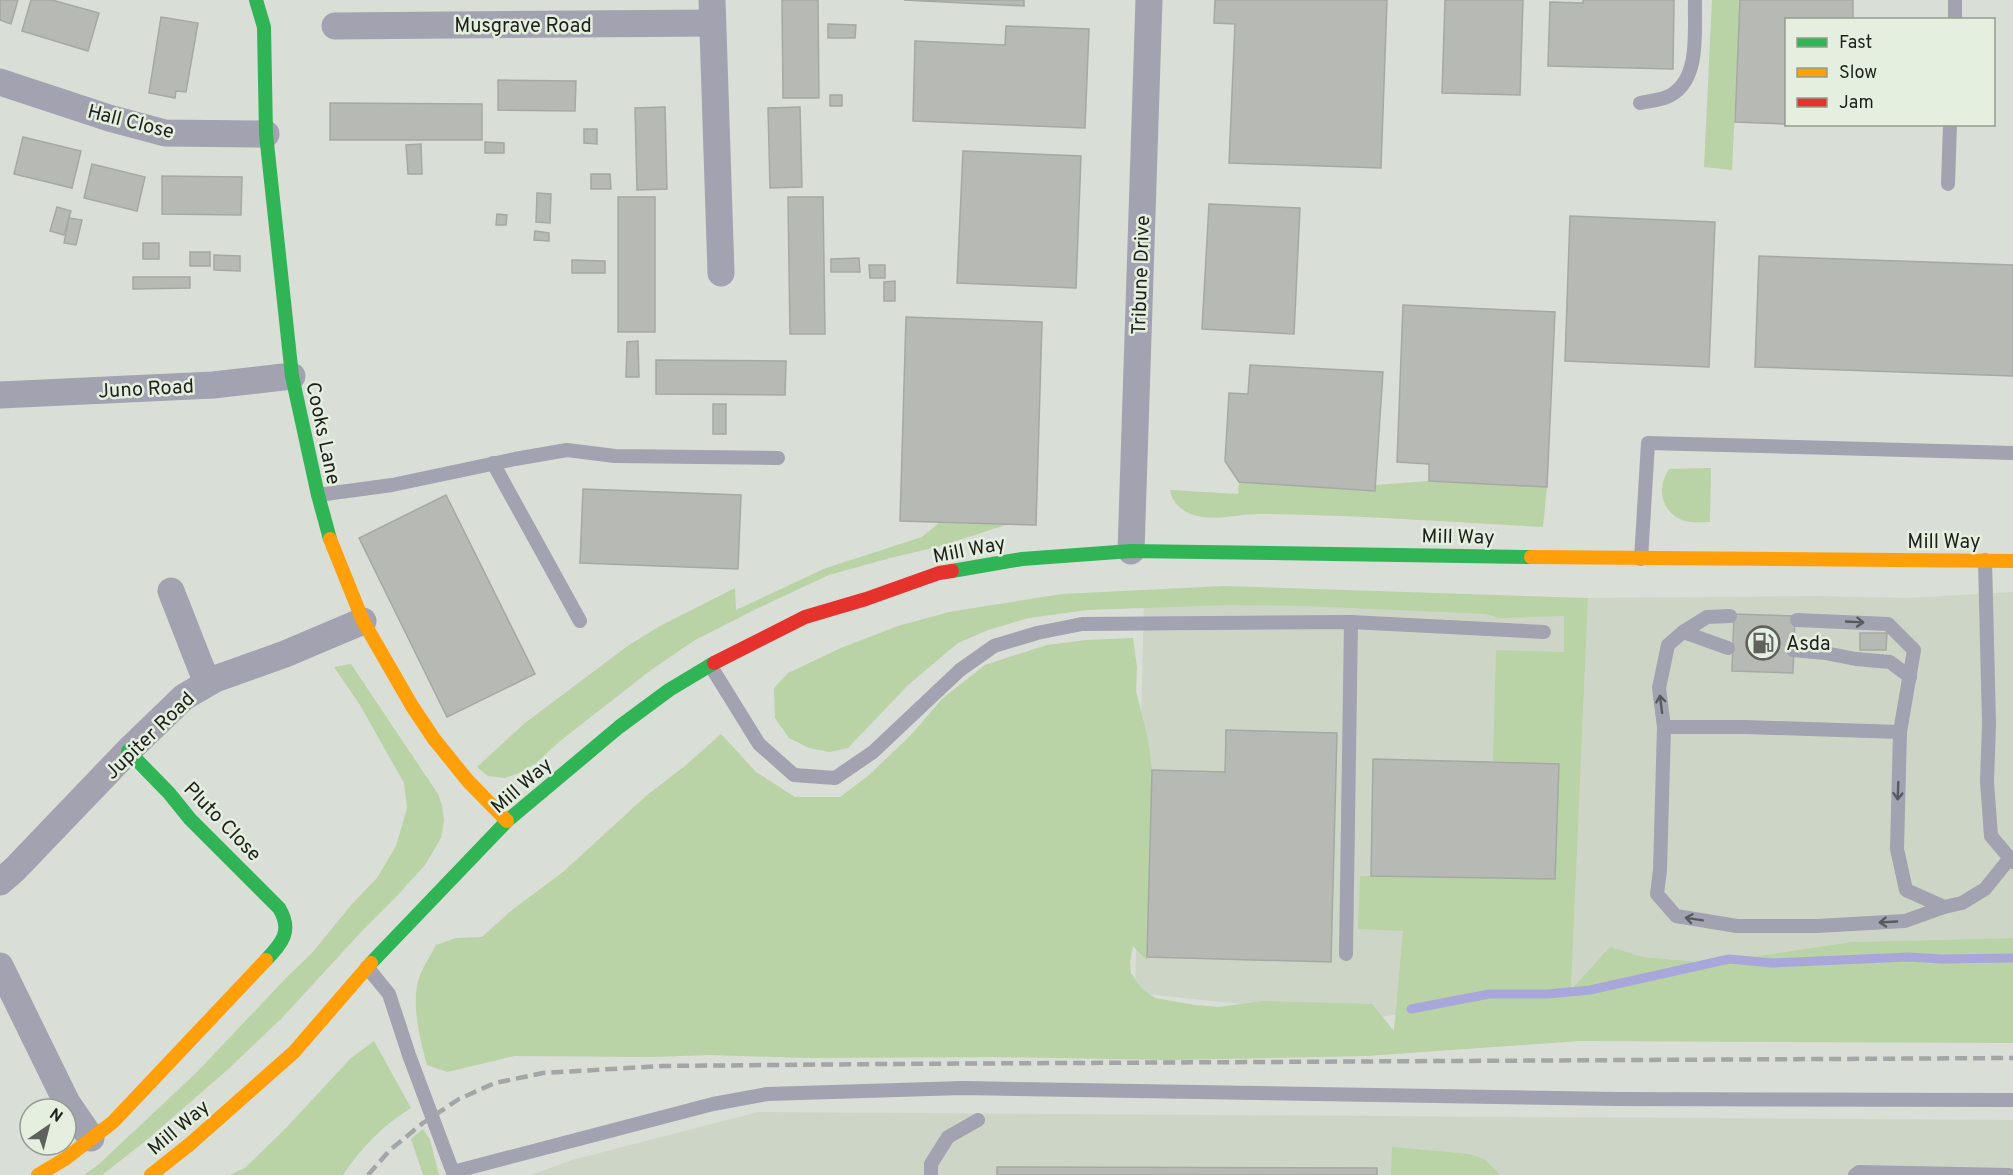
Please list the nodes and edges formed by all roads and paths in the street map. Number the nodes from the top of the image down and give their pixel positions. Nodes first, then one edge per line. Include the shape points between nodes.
1 (256, 0) edge
2 (1149, 0) edge
3 (1695, 0) edge
4 (1955, 0) edge
5 (712, 12) edge
6 (1954, 18) edge
7 (335, 26) dead end
8 (0, 82) edge
9 (1640, 103) dead end
10 (1950, 126) edge
11 (267, 134) junction
12 (1948, 184) dead end
13 (721, 273) dead end
14 (292, 376) junction
15 (0, 395) edge
16 (2013, 453) edge
17 (778, 458) dead end
18 (493, 464) junction
19 (318, 495) junction
20 (1131, 551) junction
21 (1641, 559) junction
22 (1985, 561) junction
23 (2013, 561) edge
24 (171, 591) dead end
25 (1730, 616) dead end
26 (1797, 620) dead end
27 (363, 621) junction
28 (580, 621) dead end
29 (1351, 622) junction
30 (1544, 632) dead end
31 (1683, 632) junction
32 (1728, 648) dead end
33 (1793, 650) dead end
34 (710, 665) junction
35 (1910, 677) junction
36 (207, 683) junction
37 (1664, 727) junction
38 (1900, 732) junction
39 (128, 751) junction
40 (507, 821) junction
41 (2011, 860) edge
42 (0, 882) edge
43 (1944, 907) junction
44 (1347, 954) dead end
45 (0, 966) edge
46 (367, 967) junction
47 (2013, 1100) edge
48 (978, 1120) dead end
49 (91, 1138) junction
50 (454, 1173) edge
51 (38, 1175) edge
52 (151, 1175) edge
53 (931, 1175) edge
54 (1855, 1175) edge
55 (2009, 1175) edge

1 - 11 street, Cooks Lane via 264,27
2 - 20 street, Tribune Drive
3 - 9 lane via 1693,66 1688,77 1670,96
4 - 6 lane
5 - 7 street, Musgrave Road
5 - 13 street, Musgrave Road
8 - 11 street, Hall Close via 165,133
10 - 12 lane
11 - 14 street, Cooks Lane
14 - 15 street, Juno Road via 213,385
14 - 19 street, Cooks Lane
16 - 21 lane via 1648,443
17 - 18 lane via 615,456 567,450
18 - 19 lane via 392,485
18 - 28 lane
19 - 27 street, Cooks Lane via 342,573
20 - 21 street, Mill Way
20 - 34 street, Mill Way via 1022,559 939,573 805,617
21 - 22 street, Mill Way
22 - 23 street, Mill Way
22 - 41 lane via 1988,804 1991,836
24 - 36 street
25 - 31 lane via 1707,617
26 -> 35 lane via 1888,624 1914,650
27 - 36 street, Jupiter Road
27 - 40 street, Cooks Lane via 434,739
29 - 30 lane
29 - 34 lane via 1082,624 994,646 960,670 873,752 835,778 794,775 759,744
29 - 44 lane
31 - 32 lane
37 -> 31 lane via 1659,688 1668,645
33 - 35 lane via 1890,662
34 - 40 street, Mill Way via 619,727
35 - 38 lane
36 - 39 street, Jupiter Road via 178,701
37 - 38 lane
43 -> 37 lane via 1905,921 1817,926 1737,926 1676,916 1657,894
38 -> 43 lane via 1897,849 1906,890
39 - 42 street, Jupiter Road
39 - 49 street, Pluto Close via 283,911 285,936 119,1116
40 - 46 street, Mill Way
41 - 43 lane via 1985,889 1962,903
45 - 49 street via 67,1103
46 - 50 lane via 389,994
46 - 52 street, Mill Way via 294,1052
47 - 50 lane via 1617,1099 963,1088 768,1094 713,1104
48 - 53 lane via 948,1137 931,1164
49 - 51 street
54 - 55 lane

